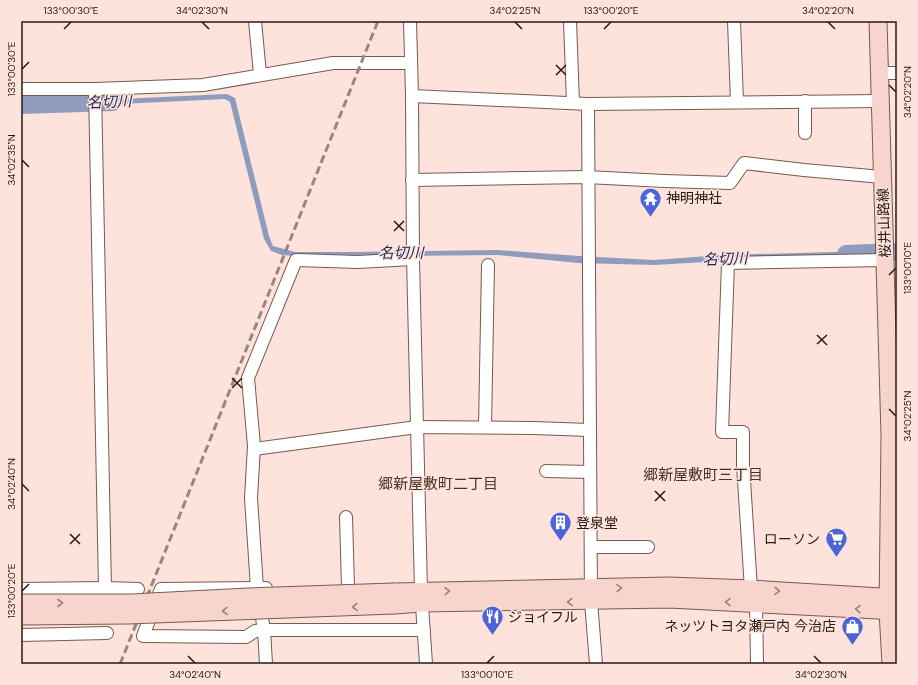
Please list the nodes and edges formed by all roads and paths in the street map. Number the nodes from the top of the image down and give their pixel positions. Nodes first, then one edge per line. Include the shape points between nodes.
1 (255, 21) edge
2 (410, 21) edge
3 (570, 21) edge
4 (734, 21) edge
5 (878, 21) edge
6 (410, 63) junction
7 (880, 73) junction
8 (897, 73) edge
9 (260, 74) junction
10 (94, 89) junction
11 (21, 90) edge
12 (412, 96) junction
13 (805, 101) junction
14 (880, 101) junction
15 (737, 102) junction
16 (573, 103) junction
17 (588, 104) junction
18 (805, 133) dead end
19 (587, 177) junction
20 (882, 177) junction
21 (412, 180) junction
22 (412, 259) junction
23 (885, 260) junction
24 (488, 265) dead end
25 (891, 289) edge
26 (417, 427) junction
27 (486, 427) junction
28 (590, 430) junction
29 (254, 449) junction
30 (894, 464) edge
31 (546, 471) dead end
32 (590, 472) junction
33 (346, 517) dead end
34 (893, 533) edge
35 (591, 547) junction
36 (648, 547) dead end
37 (893, 567) edge
38 (348, 587) junction
39 (105, 588) junction
40 (257, 588) junction
41 (21, 589) edge
42 (138, 589) dead end
43 (422, 593) junction
44 (592, 595) junction
45 (754, 596) junction
46 (394, 599) junction
47 (21, 603) edge
48 (892, 604) edge
49 (21, 616) edge
50 (264, 630) junction
51 (424, 630) junction
52 (107, 633) dead end
53 (21, 635) edge
54 (266, 664) edge
55 (426, 664) edge
56 (596, 664) edge
57 (757, 664) edge
58 (891, 664) edge

1 - 9 street
2 - 6 street
3 - 16 street
4 - 15 street
5 - 7 street, 桜井山路線
6 - 9 street via 333,63
6 - 12 street
7 - 8 street
7 - 14 street, 桜井山路線
9 - 10 street via 203,85
10 - 11 street
10 - 39 street
12 - 16 street
12 - 21 street
13 - 14 street
13 - 15 street
13 - 18 street
14 - 20 street, 桜井山路線
15 - 17 street
16 - 17 street
17 - 19 street
19 - 20 street via 730,183 744,163
19 - 21 street
19 - 28 street
20 - 23 street, 桜井山路線
21 - 22 street
22 - 26 street
22 - 29 street via 358,262 296,260 248,378
23 - 25 street, 桜井山路線
23 - 45 street via 728,263 722,432 743,432 743,465
24 - 27 street
25 - 30 street, 桜井山路線
26 - 27 street
26 - 29 street
26 - 43 street
27 - 28 street
28 - 32 street
29 - 40 street via 251,498
30 - 34 street, 桜井山路線
31 - 32 street
32 - 35 street
33 - 38 street
34 - 37 street, 桜井山路線
35 - 36 street
35 - 44 street
37 - 48 street, 桜井山路線
38 - 40 street
38 - 43 street
39 - 41 street
39 - 42 street
40 - 50 street
40 - 50 street via 161,589 143,636 246,637 255,631
43 - 44 street
43 - 46 street
43 - 51 street
44 - 45 street via 669,586
44 - 56 street
45 - 48 street
45 - 57 street
47 -> 46 street, bridge via 130,603 240,597
46 -> 49 street, bridge via 128,615
48 - 58 street, 桜井山路線
50 - 51 street
50 - 54 street
51 - 55 street
52 - 53 street

